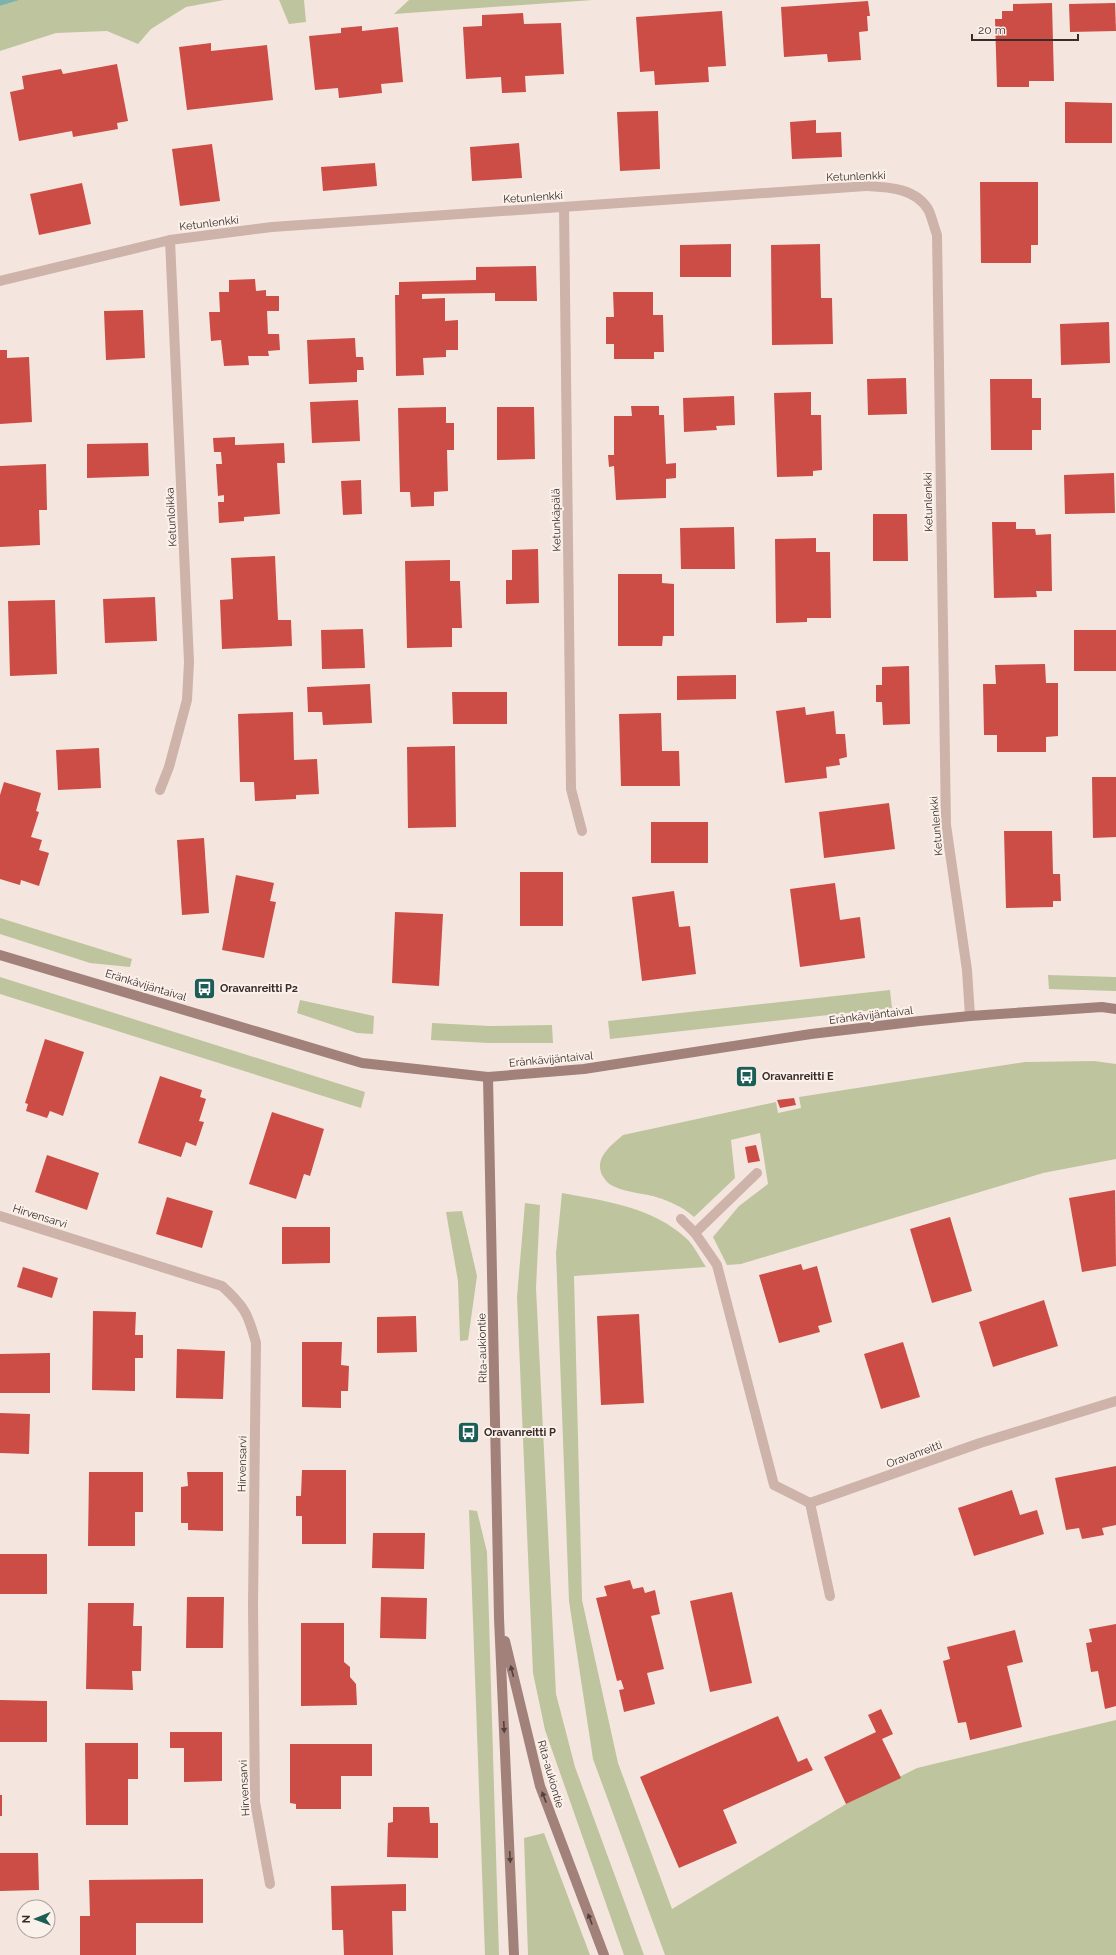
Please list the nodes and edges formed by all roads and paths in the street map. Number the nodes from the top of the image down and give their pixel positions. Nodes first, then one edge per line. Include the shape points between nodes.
1 (564, 207) junction
2 (170, 240) junction
3 (0, 281) edge
4 (160, 790) dead end
5 (582, 831) dead end
6 (0, 955) edge
7 (1116, 1009) edge
8 (970, 1016) junction
9 (488, 1077) junction
10 (757, 1173) dead end
11 (0, 1216) edge
12 (680, 1219) dead end
13 (695, 1233) junction
14 (1116, 1401) edge
15 (810, 1503) junction
16 (830, 1596) dead end
17 (499, 1618) junction
18 (270, 1884) dead end
19 (514, 1955) edge
20 (604, 1955) edge

1 - 2 street, Ketunlenkki via 272,227
1 - 5 street, Ketunkäpälä via 571,789
1 - 8 street, Ketunlenkki via 866,186 891,187 908,193 921,202 928,211 937,235 946,825 967,970
2 - 3 street, Ketunlenkki
2 - 4 street, Ketunloikka via 189,662 187,700
6 - 9 street, Eränkävijäntaival via 362,1063
7 - 8 street, Eränkävijäntaival via 1102,1007
8 - 9 street, Eränkävijäntaival via 811,1034 584,1069
9 - 17 street, Rita-aukiontie
10 - 13 street
11 - 18 street, Hirvensarvi via 222,1286 240,1303 250,1321 256,1343 253,1606 255,1802
12 - 13 street
13 - 15 street via 717,1265 774,1485
14 - 15 street, Oravanreitti via 980,1443
15 - 16 street
17 -> 19 street, Rita-aukiontie
20 -> 17 street, Rita-aukiontie via 540,1786

